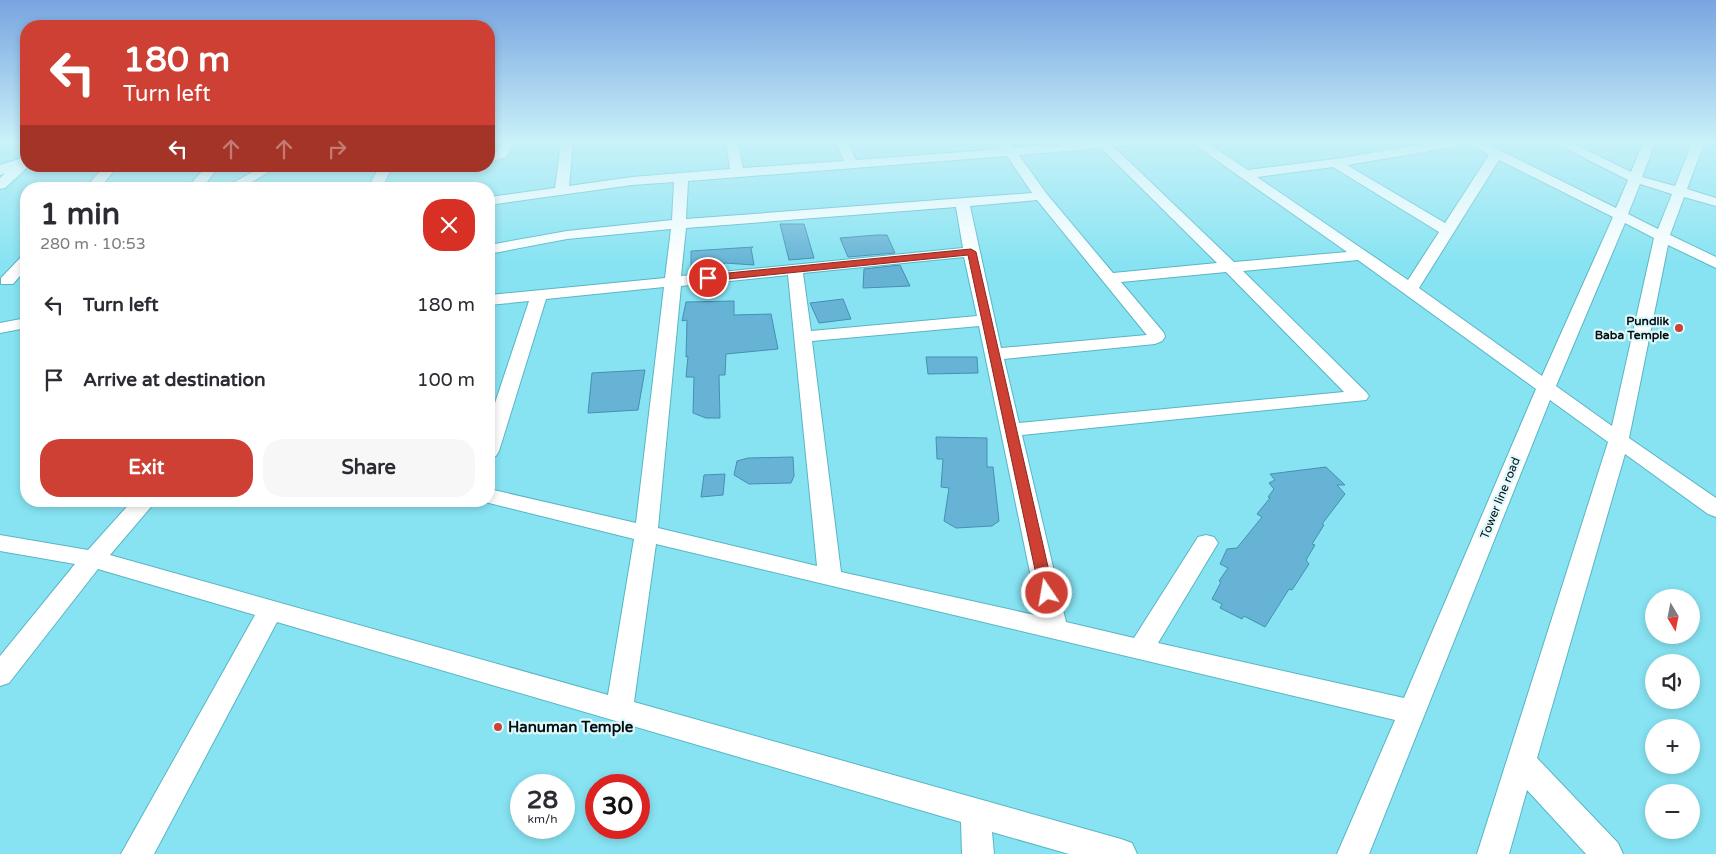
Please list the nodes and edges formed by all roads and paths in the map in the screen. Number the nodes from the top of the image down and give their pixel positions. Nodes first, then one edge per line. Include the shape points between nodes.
1 (563, 183) edge
2 (618, 183) edge
3 (681, 183) edge
4 (1032, 183) edge
5 (1142, 183) edge
6 (1259, 183) edge
7 (1369, 183) edge
8 (1478, 183) edge
9 (1552, 183) edge
10 (1634, 183) edge
11 (1650, 183) edge
12 (1684, 183) edge
13 (562, 190) junction
14 (1681, 191) junction
15 (1041, 196) junction
16 (495, 200) edge
17 (962, 202) junction
18 (1716, 202) edge
19 (1620, 217) junction
20 (679, 224) junction
21 (1447, 231) junction
22 (1662, 237) junction
23 (495, 248) edge
24 (971, 252) junction
25 (1361, 255) junction
26 (1716, 263) edge
27 (20, 266) edge
28 (1231, 268) junction
29 (795, 269) junction
30 (1110, 278) junction
31 (20, 279) edge
32 (673, 281) junction
33 (3, 282) edge
34 (1410, 289) junction
35 (539, 295) junction
36 (495, 299) edge
37 (987, 320) junction
38 (20, 324) edge
39 (0, 328) edge
40 (803, 337) junction
41 (994, 354) junction
42 (1545, 389) junction
43 (1011, 430) junction
44 (495, 432) edge
45 (1618, 442) junction
46 (495, 497) edge
47 (140, 507) edge
48 (1716, 509) edge
49 (646, 534) junction
50 (1206, 543) dead end
51 (4, 546) edge
52 (93, 559) junction
53 (830, 578) junction
54 (271, 610) junction
55 (1055, 630) junction
56 (1140, 649) junction
57 (0, 675) edge
58 (619, 710) junction
59 (1413, 712) junction
60 (1520, 761) junction
61 (976, 812) junction
62 (137, 854) edge
63 (978, 854) edge
64 (1121, 854) edge
65 (1354, 854) edge
66 (1493, 854) edge
67 (1607, 854) edge

1 - 13 street
2 - 13 street
3 - 20 street
4 - 15 street
5 - 28 street
6 - 25 street
7 - 21 street
8 - 21 street
9 - 19 street
10 - 19 street, Tower line road
11 - 14 street
12 - 14 street
13 - 16 street
14 - 18 street
14 - 22 street
15 - 17 street
15 - 30 street
17 - 20 street
17 - 24 street
19 - 22 street
19 - 42 street, Tower line road
20 - 23 street via 567,235
20 - 32 street
21 - 34 street
22 - 26 street
22 - 45 street
24 - 29 street
24 - 37 street
25 - 28 street
25 - 34 street
27 - 33 street
28 - 30 street
28 - 43 street via 1359,396
29 - 32 street
29 - 40 street
30 - 41 street via 1156,337
31 - 33 street
32 - 35 street
32 - 49 street
34 - 42 street
35 - 36 street
35 - 44 street
37 - 40 street
37 - 41 street
38 - 39 street
40 - 53 street
41 - 43 street
42 - 45 street
42 - 59 street, Tower line road
43 - 55 street
45 - 48 street
45 - 60 street
46 - 49 street
47 - 52 street
49 - 53 street
49 - 58 street
50 - 56 street
51 - 52 street
52 - 54 street
52 - 57 street
53 - 55 street
54 - 58 street
54 - 62 street
55 - 56 street
56 - 59 street
58 - 61 street
59 - 65 street, Tower line road
60 - 66 street
60 - 67 street
61 - 63 street
61 - 64 street

